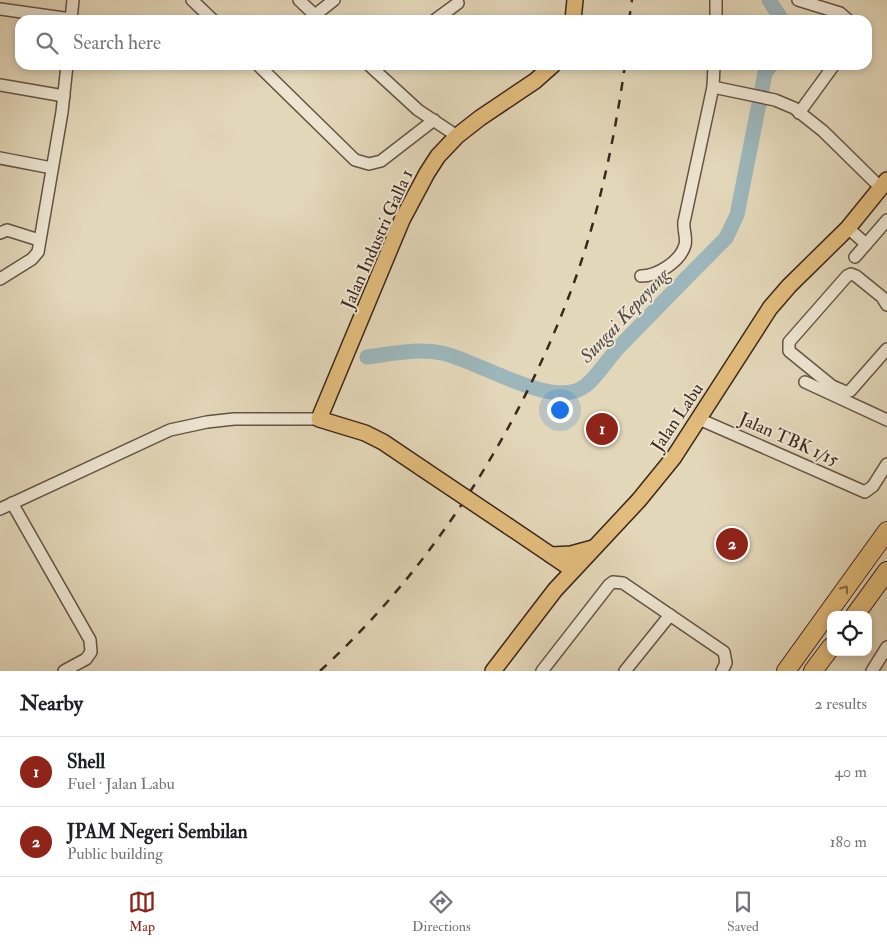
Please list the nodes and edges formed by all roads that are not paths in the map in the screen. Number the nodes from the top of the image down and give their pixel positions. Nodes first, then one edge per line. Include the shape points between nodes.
1 (73, 0) edge
2 (192, 0) edge
3 (299, 0) edge
4 (334, 0) edge
5 (575, 0) edge
6 (716, 0) edge
7 (798, 0) edge
8 (458, 3) dead end
9 (0, 9) edge
10 (43, 15) edge
11 (71, 15) edge
12 (208, 15) edge
13 (315, 15) edge
14 (321, 15) edge
15 (441, 15) edge
16 (574, 15) edge
17 (716, 15) edge
18 (842, 15) edge
19 (67, 70) edge
20 (263, 70) edge
21 (375, 70) edge
22 (547, 70) edge
23 (714, 70) edge
24 (830, 70) edge
25 (0, 85) edge
26 (713, 87) junction
27 (64, 96) junction
28 (799, 112) junction
29 (434, 120) junction
30 (457, 136) junction
31 (0, 158) edge
32 (52, 168) junction
33 (884, 184) edge
34 (887, 220) edge
35 (848, 228) junction
36 (0, 233) edge
37 (39, 240) junction
38 (866, 244) junction
39 (855, 257) dead end
40 (641, 276) dead end
41 (0, 279) edge
42 (887, 305) edge
43 (887, 349) edge
44 (805, 382) dead end
45 (320, 419) junction
46 (699, 419) junction
47 (887, 420) edge
48 (887, 464) edge
49 (12, 503) junction
50 (0, 509) edge
51 (887, 531) edge
52 (594, 548) junction
53 (554, 557) junction
54 (573, 570) junction
55 (887, 571) edge
56 (556, 590) junction
57 (858, 611) edge
58 (670, 615) junction
59 (887, 647) edge
60 (827, 652) edge
61 (723, 670) edge
62 (64, 671) edge
63 (493, 671) edge
64 (542, 671) edge
65 (625, 671) edge
66 (786, 671) edge
67 (813, 671) edge
68 (872, 671) edge

1 - 11 street
2 - 12 street
3 - 13 street
4 - 14 street
5 - 16 main road
6 - 17 street
7 - 18 street
8 - 15 street
9 - 10 street
19 - 27 street
20 - 29 street via 355,160 368,164 381,162
21 - 29 street via 418,110
22 - 30 main road, Jalan Industri Galla 1
23 - 26 street
24 - 28 street
25 - 27 street
26 - 28 street via 774,100
26 - 40 street via 684,222 684,248 678,258 656,274
27 - 32 street
28 - 33 street
29 - 30 street
30 - 45 main road, Jalan Industri Galla 1 via 438,156 402,220
31 - 32 street
32 - 37 street
33 - 35 main road, Jalan Labu
34 - 38 street
35 - 38 street
35 - 46 main road, Jalan Labu via 770,308
36 - 37 street via 7,230
37 - 41 street via 36,256
38 - 39 street
42 - 43 street via 851,274 788,346 789,352 844,392 850,391
44 - 47 street
45 - 49 street via 234,420 170,430
45 - 53 main road, bridge via 365,432 382,442
46 - 48 street, Jalan TBK 1/15 via 865,492 873,486
46 - 52 main road, Jalan Labu via 674,457 639,500
49 - 50 street
49 - 62 street via 90,640 91,652 86,660
66 -> 51 highway
52 - 53 main road
52 - 54 main road, Jalan Labu
53 - 54 main road
53 - 56 main road
54 - 56 main road, Jalan Labu
55 - 57 highway
56 - 63 main road, Jalan Labu
58 - 61 street via 724,652
58 - 64 street via 623,583 613,582
58 - 65 street
59 - 68 street
60 - 67 highway

